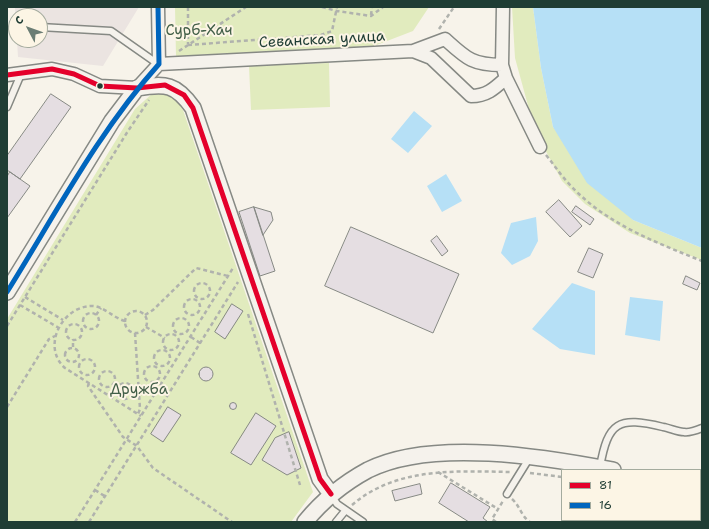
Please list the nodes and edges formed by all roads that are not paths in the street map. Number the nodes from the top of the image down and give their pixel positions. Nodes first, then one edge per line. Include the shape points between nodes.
1 (158, 7) edge
2 (503, 7) edge
3 (48, 28) edge
4 (413, 51) junction
5 (158, 64) junction
6 (502, 65) junction
7 (21, 74) junction
8 (7, 75) edge
9 (506, 78) junction
10 (137, 88) junction
11 (7, 107) edge
12 (540, 147) road end
13 (7, 292) edge
14 (702, 428) edge
15 (531, 456) junction
16 (607, 469) edge
17 (331, 494) junction
18 (507, 494) road end
19 (345, 511) junction
20 (305, 522) edge
21 (336, 522) edge
22 (363, 522) edge

1 - 5 street
2 - 6 street
3 - 5 lane via 111,31
4 - 5 street, Севанская улица
4 - 6 street via 445,39 475,63
4 - 9 street, Севанская улица via 431,58 472,96 493,90
5 - 10 street
6 - 9 street
7 - 8 street
7 - 10 street via 52,69 74,74 100,86
7 - 11 lane
9 - 12 street
10 - 13 street via 112,121
10 - 17 street via 165,85 184,95 192,108 320,480
14 - 16 lane via 685,433 637,421 624,422 611,431 604,444
15 - 16 street
15 - 17 street via 436,454 399,460 368,470
15 - 18 lane
17 - 19 lane
17 - 20 street
19 - 21 lane
19 - 22 lane

